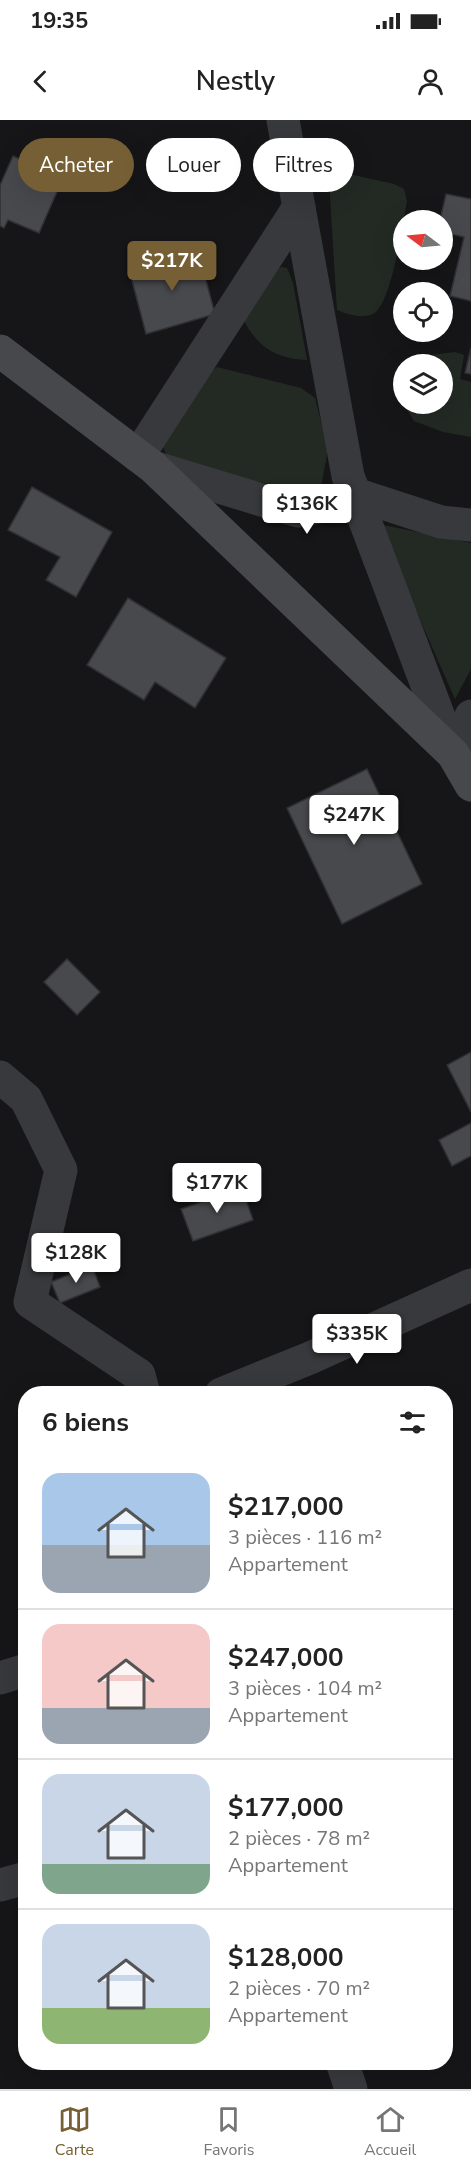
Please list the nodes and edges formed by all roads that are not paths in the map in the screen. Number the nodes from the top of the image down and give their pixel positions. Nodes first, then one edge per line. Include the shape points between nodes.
1 (283, 120) edge
2 (299, 207) junction
3 (0, 351) edge
4 (145, 461) junction
5 (355, 494) junction
6 (471, 525) edge
7 (471, 716) edge
8 (453, 754) junction
9 (471, 785) edge
10 (0, 1077) edge
11 (471, 1286) edge
12 (142, 1386) edge
13 (241, 1386) edge
14 (18, 1672) edge
15 (0, 1678) edge
16 (18, 1880) edge
17 (0, 1885) edge
18 (345, 2070) edge
19 (351, 2089) edge

1 - 2 street
2 - 4 street
2 - 5 street via 348,476
3 - 4 street
4 - 5 street via 298,511 329,506
4 - 8 street
5 - 6 street via 441,522
5 - 8 street
7 - 8 street
8 - 9 street
10 - 12 street via 26,1099 61,1170 30,1302 139,1375
11 - 13 street
14 - 15 street
16 - 17 street
18 - 19 street

